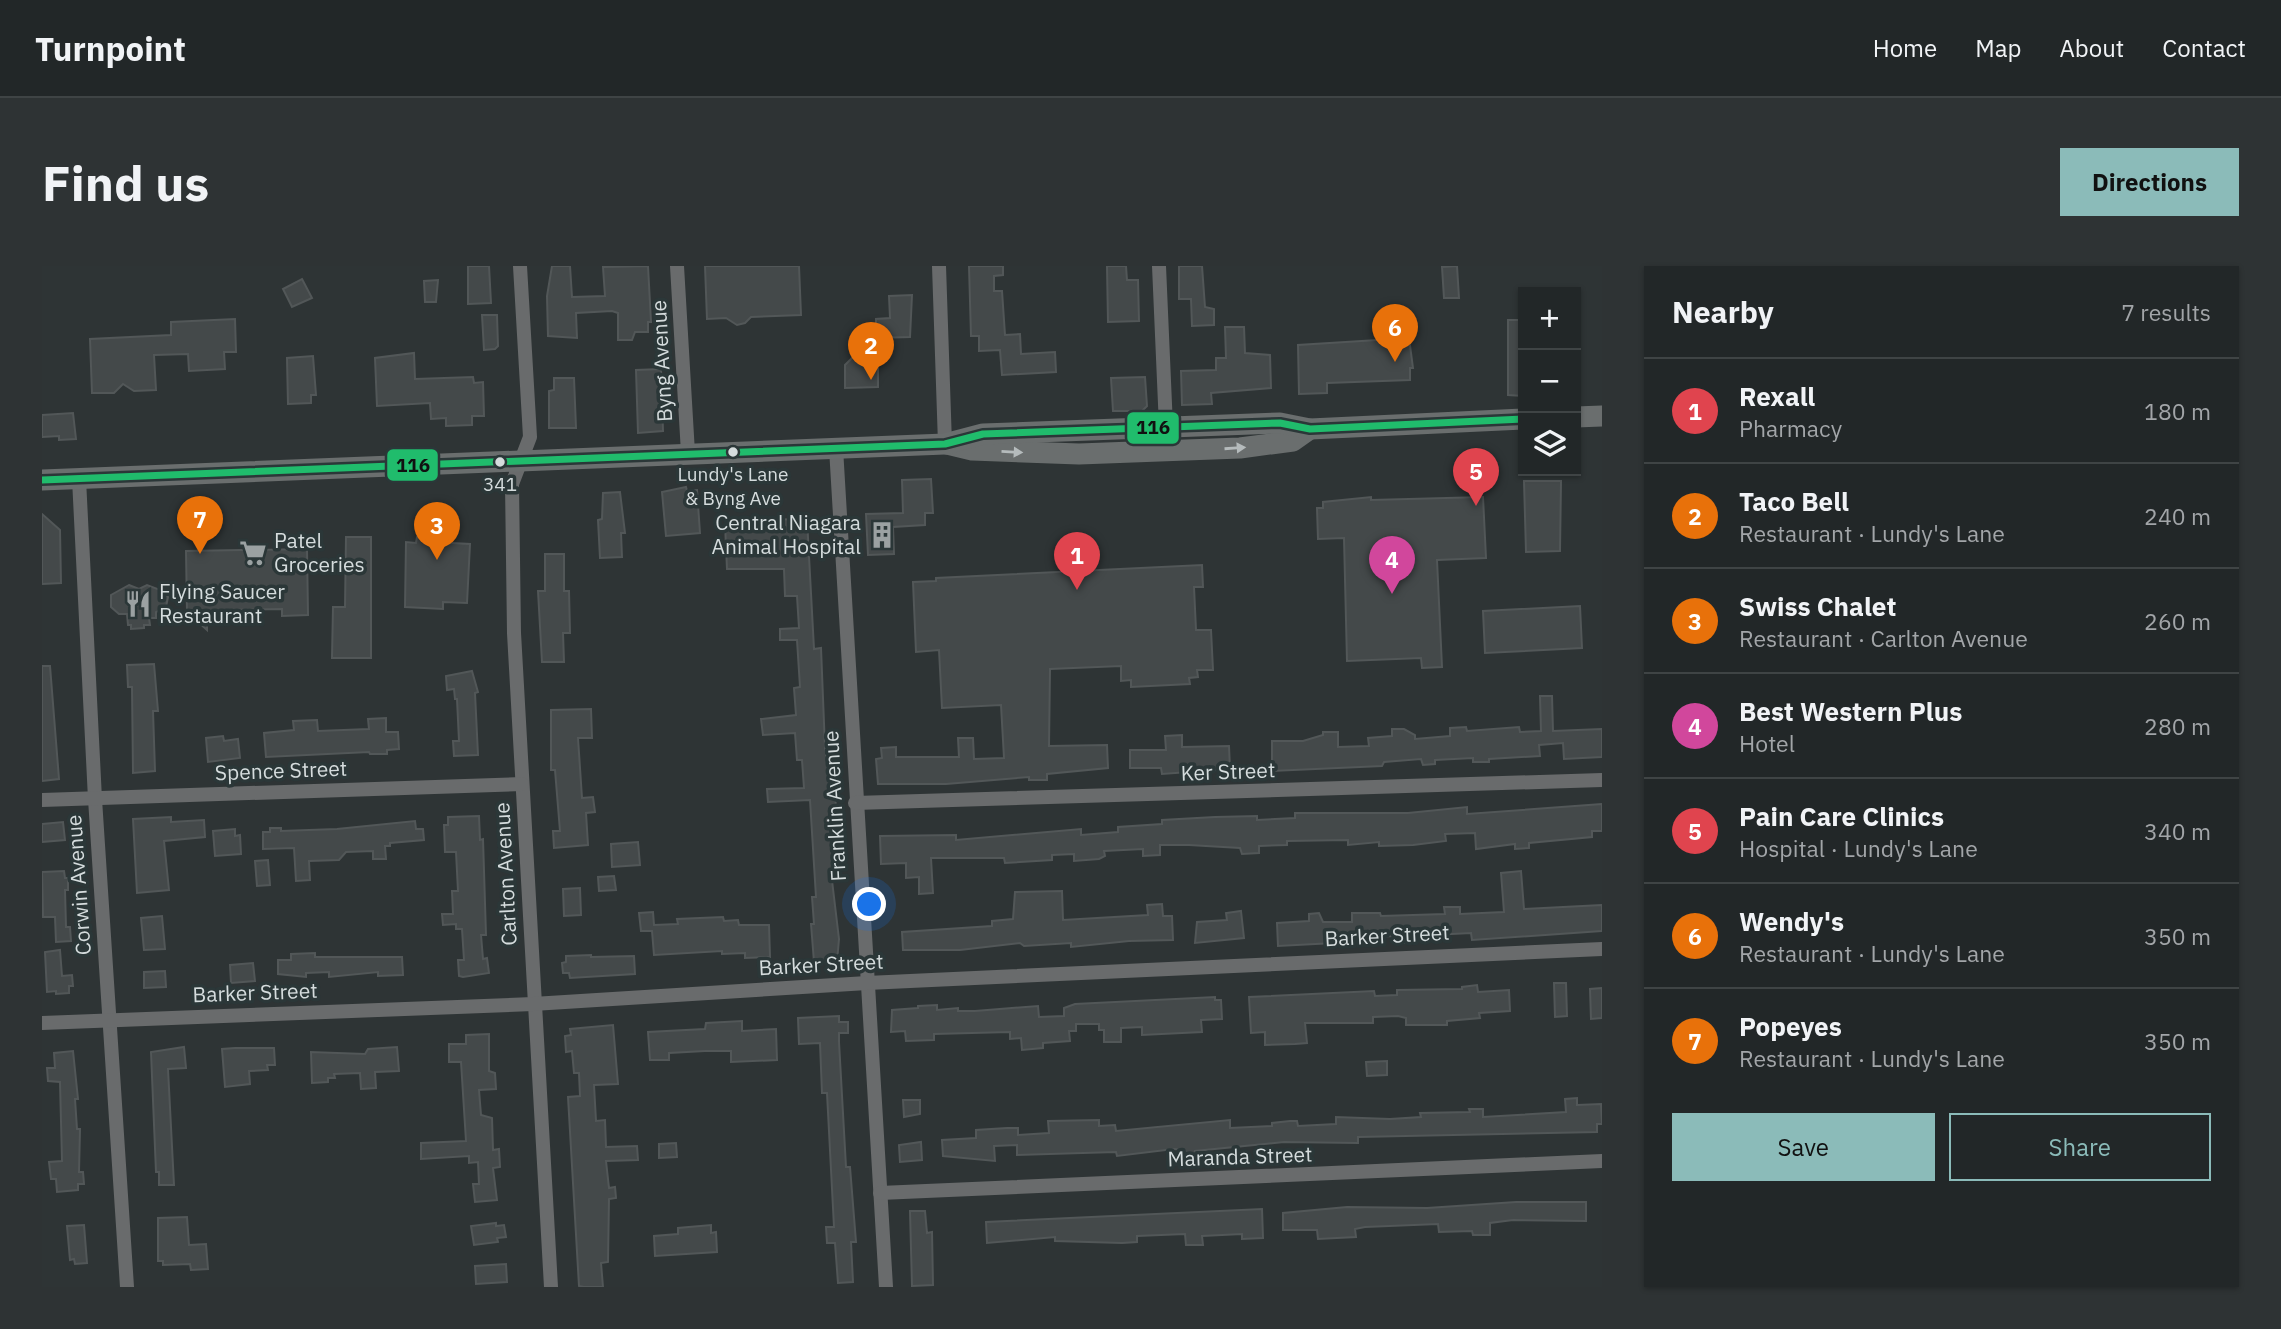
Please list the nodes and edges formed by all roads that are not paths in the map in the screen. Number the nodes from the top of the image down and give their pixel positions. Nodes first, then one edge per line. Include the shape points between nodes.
1 (520, 266) edge
2 (677, 266) edge
3 (939, 266) edge
4 (1159, 266) edge
5 (1602, 416) edge
6 (1581, 417) edge
7 (1518, 419) edge
8 (1166, 427) junction
9 (1310, 429) junction
10 (945, 444) junction
11 (836, 447) junction
12 (688, 453) junction
13 (521, 460) junction
14 (79, 479) junction
15 (42, 480) edge
16 (1602, 780) edge
17 (522, 784) junction
18 (95, 799) junction
19 (42, 800) edge
20 (855, 803) junction
21 (1602, 949) edge
22 (867, 983) junction
23 (533, 1004) junction
24 (109, 1020) junction
25 (42, 1023) edge
26 (1602, 1161) edge
27 (880, 1194) junction
28 (127, 1287) edge
29 (551, 1287) edge
30 (886, 1287) edge

1 - 13 street, Carlton Avenue via 530,437
2 - 12 street, Byng Avenue
3 - 10 street
4 - 8 street
5 - 6 main road
7 - 9 main road
8 - 9 main road via 1280,423
8 - 10 main road via 983,434
10 -> 9 main road via 972,450 1065,454 1240,448 1287,442
10 - 11 main road
11 - 12 main road
11 - 20 street, Franklin Avenue
12 - 13 main road
13 - 14 main road
13 - 17 street, Carlton Avenue via 512,484
14 - 15 main road
14 - 18 street, Corwin Avenue
16 - 20 street, Ker Street
17 - 18 street, Spence Street
17 - 23 street, Carlton Avenue
18 - 19 street, Spence Street
18 - 24 street, Corwin Avenue
20 - 22 street, Franklin Avenue
21 - 22 street, Barker Street
22 - 23 street, Barker Street
22 - 27 street, Franklin Avenue
23 - 24 street, Barker Street
23 - 29 street, Carlton Avenue
24 - 25 street, Barker Street
24 - 28 street, Corwin Avenue
26 - 27 street, Maranda Street
27 - 30 street, Franklin Avenue

